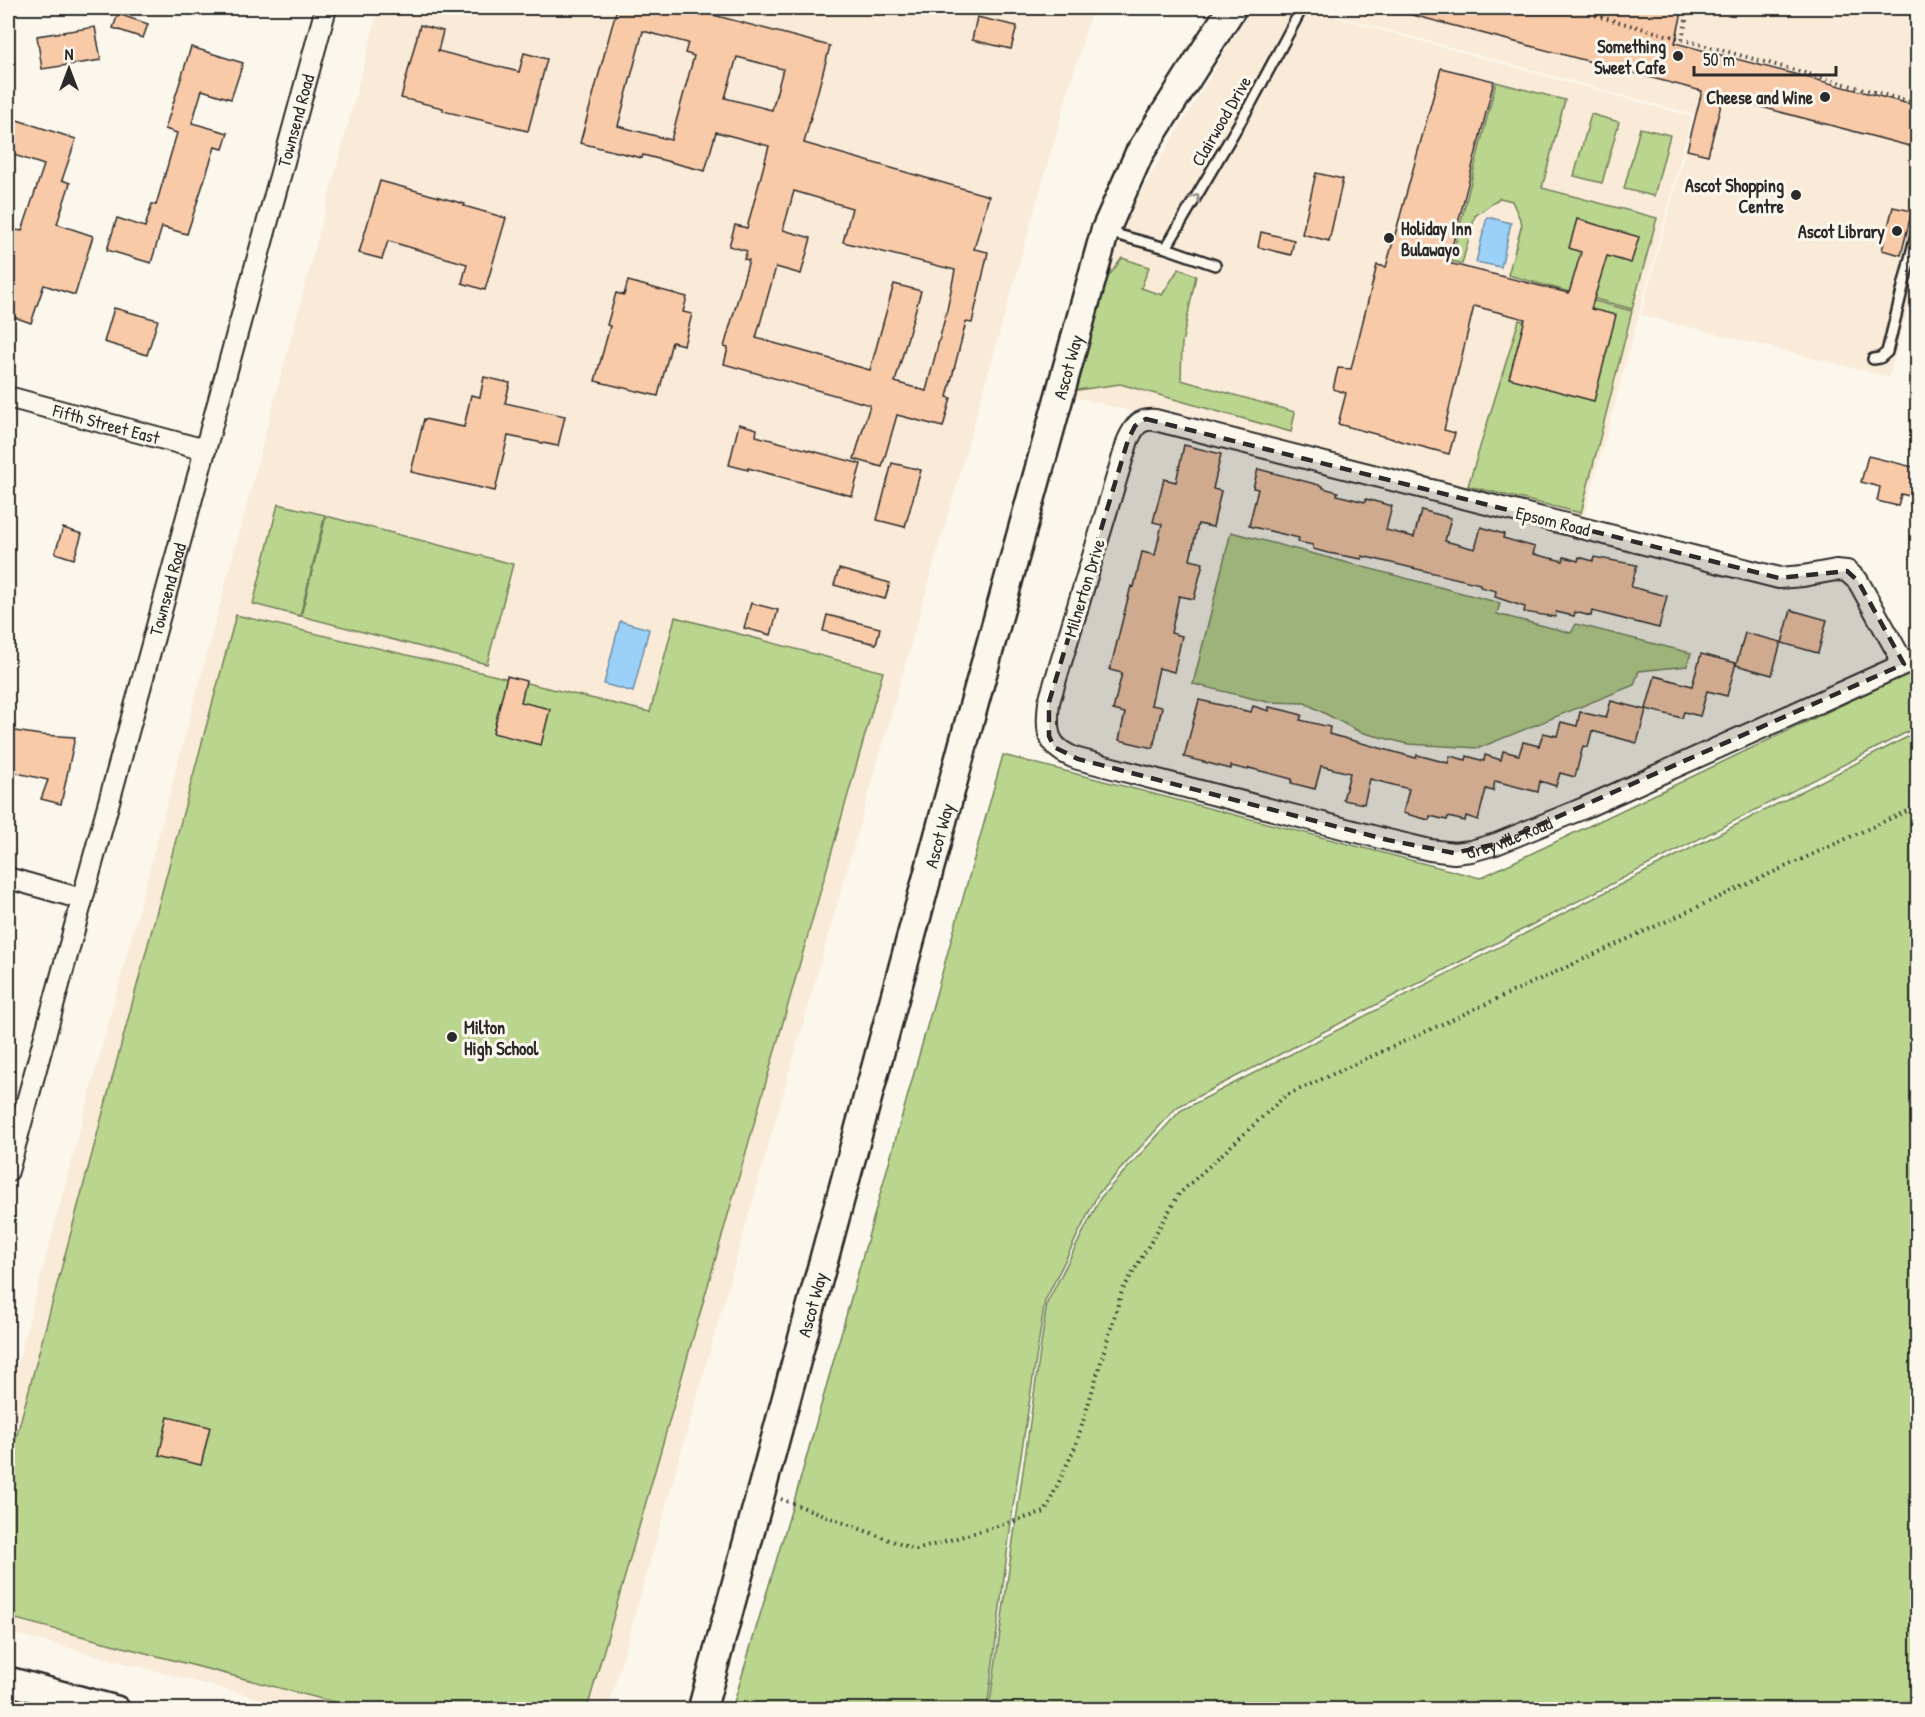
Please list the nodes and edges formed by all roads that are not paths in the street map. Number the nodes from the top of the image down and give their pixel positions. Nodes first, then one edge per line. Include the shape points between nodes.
1 (326, 8) edge
2 (1232, 8) edge
3 (1302, 8) edge
4 (1917, 226) edge
5 (1105, 231) junction
6 (1166, 248) junction
7 (1215, 265) dead end
8 (1873, 358) dead end
9 (8, 397) edge
10 (1155, 420) joint
11 (205, 450) junction
12 (1911, 660) edge
13 (1078, 759) joint
14 (8, 878) edge
15 (82, 899) junction
16 (8, 1171) edge
17 (8, 1681) edge
18 (701, 1703) edge
19 (116, 1710) edge

1 - 11 street, Townsend Road
2 - 5 main road, Ascot Way via 1139,154
6 -> 3 lane, Clairwood Drive
4 - 8 lane via 1887,352
5 - 6 lane
5 - 18 main road, Ascot Way
6 - 7 lane
9 - 11 street, Fifth Street East
10 - 12 street, Epsom Road via 1779,578 1847,571 1858,581
10 - 13 street, Milnerton Drive via 1146,419 1135,426 1128,440 1049,702 1047,718 1054,747
11 - 15 street, Townsend Road
12 - 13 street, Greyville Road via 1584,808 1471,851 1430,850
14 - 15 street
15 - 16 street, Townsend Road
17 - 19 main road

